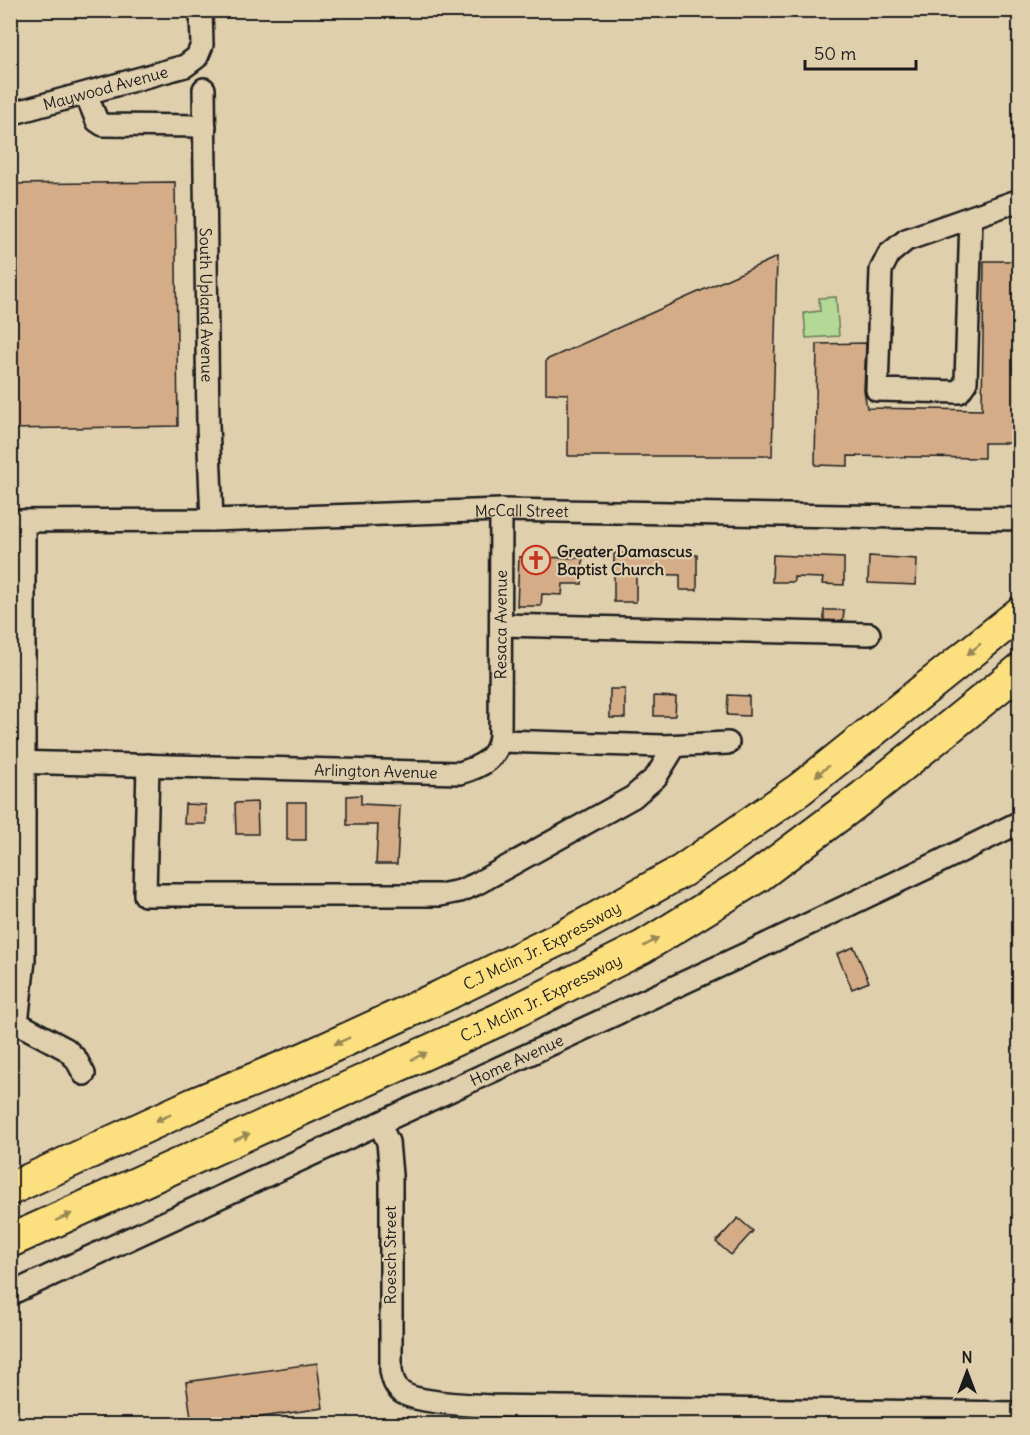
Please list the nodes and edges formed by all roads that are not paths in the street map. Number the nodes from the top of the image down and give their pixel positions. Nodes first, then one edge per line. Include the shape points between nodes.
1 (201, 10) edge
2 (204, 89) dead end
3 (86, 94) junction
4 (10, 114) edge
5 (205, 126) junction
6 (1020, 200) edge
7 (971, 218) junction
8 (501, 510) junction
9 (1020, 519) edge
10 (212, 520) junction
11 (17, 521) edge
12 (1020, 613) edge
13 (501, 625) junction
14 (869, 634) dead end
15 (1020, 670) edge
16 (500, 741) junction
17 (728, 743) dead end
18 (675, 746) junction
19 (17, 762) edge
20 (148, 765) junction
21 (1020, 822) edge
22 (14, 1021) edge
23 (84, 1074) dead end
24 (380, 1125) junction
25 (45, 1173) junction
26 (10, 1181) edge
27 (10, 1189) edge
28 (10, 1240) edge
29 (10, 1294) edge
30 (1020, 1413) edge
31 (514, 1416) edge
32 (624, 1416) edge
33 (747, 1417) edge

1 - 3 street, Maywood Avenue via 202,45 197,57 185,66
2 - 5 street, South Upland Avenue
3 - 4 street, Maywood Avenue
3 - 5 street via 97,121 103,125
5 - 10 street, South Upland Avenue
6 - 7 street
7 - 7 street via 906,240 889,254 881,270 878,390 959,392 966,382
8 - 9 street, McCall Street
8 - 10 street, McCall Street
8 - 13 street, Resaca Avenue
10 - 11 street, McCall Street
11 - 19 street
12 -> 25 highway, C.J Mclin Jr. Expressway via 800,789 682,871 561,938 442,996
13 - 14 street
13 - 16 street, Resaca Avenue
28 -> 15 highway, C.J. Mclin Jr. Expressway via 498,1020 643,947 758,876 863,798
16 - 18 street
16 - 20 street, Arlington Avenue via 487,761 460,773
17 - 18 street
18 - 20 street via 656,777 633,797 476,884 440,895 145,895
19 - 20 street, Arlington Avenue
19 - 22 street via 24,960
21 - 24 street, Home Avenue
22 - 23 street via 66,1049
24 - 29 street, Home Avenue
24 - 31 street, Roesch Street via 388,1142 391,1175 391,1370 396,1386 407,1396
25 - 26 highway
25 - 27 highway, C.J Mclin Jr. Expressway
30 - 33 street
31 - 32 street
32 - 33 street

